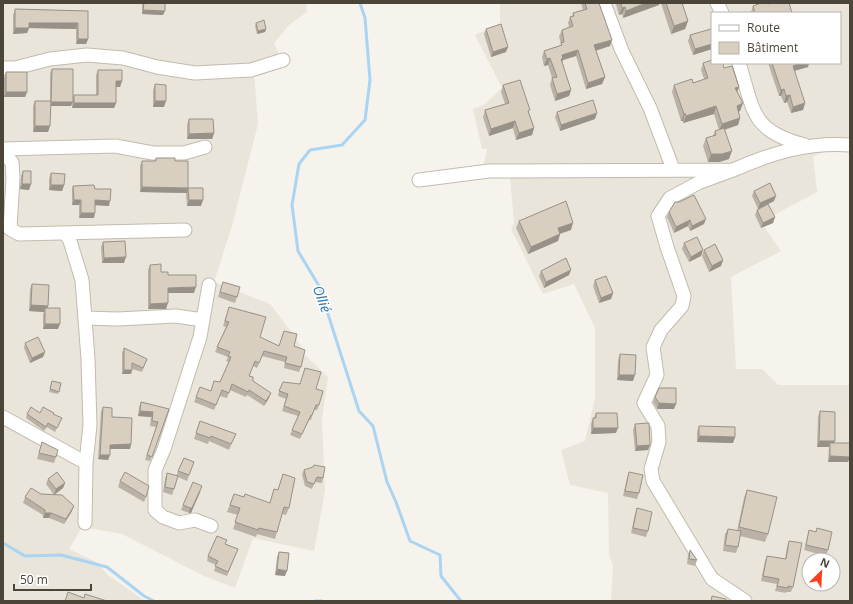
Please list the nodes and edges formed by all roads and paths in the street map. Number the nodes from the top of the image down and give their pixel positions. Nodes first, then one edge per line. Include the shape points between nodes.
1 (604, 3) edge
2 (717, 3) edge
3 (722, 12) edge
4 (283, 60) dead end
5 (739, 64) edge
6 (3, 68) edge
7 (850, 145) edge
8 (810, 146) junction
9 (205, 147) dead end
10 (3, 148) edge
11 (3, 153) edge
12 (673, 169) junction
13 (733, 170) junction
14 (419, 180) dead end
15 (185, 230) dead end
16 (66, 234) junction
17 (209, 284) dead end
18 (85, 318) junction
19 (203, 320) junction
20 (3, 417) edge
21 (86, 463) junction
22 (85, 523) dead end
23 (211, 526) dead end
24 (745, 601) edge

1 - 12 street via 622,51 650,108
2 - 3 street
4 - 6 street via 251,70 195,73 123,58 87,55
5 - 8 street via 754,114 764,127 785,140
7 - 8 street
8 - 13 street via 762,157
9 - 10 street via 184,153 153,152 115,146
11 - 16 street via 12,162 10,229 19,234
12 - 13 street
12 - 14 street via 489,170
13 - 24 street via 698,183 670,198 658,216 684,296 682,306 661,330 653,347 657,375 644,403 658,426 659,442 651,464 653,481 712,579
15 - 16 street
16 - 18 street via 82,280
17 - 19 street
18 - 19 street via 176,316
18 - 21 street via 90,425
19 - 23 street via 200,337 155,470 155,510 163,517 179,523 195,520
20 - 21 street
21 - 22 street

